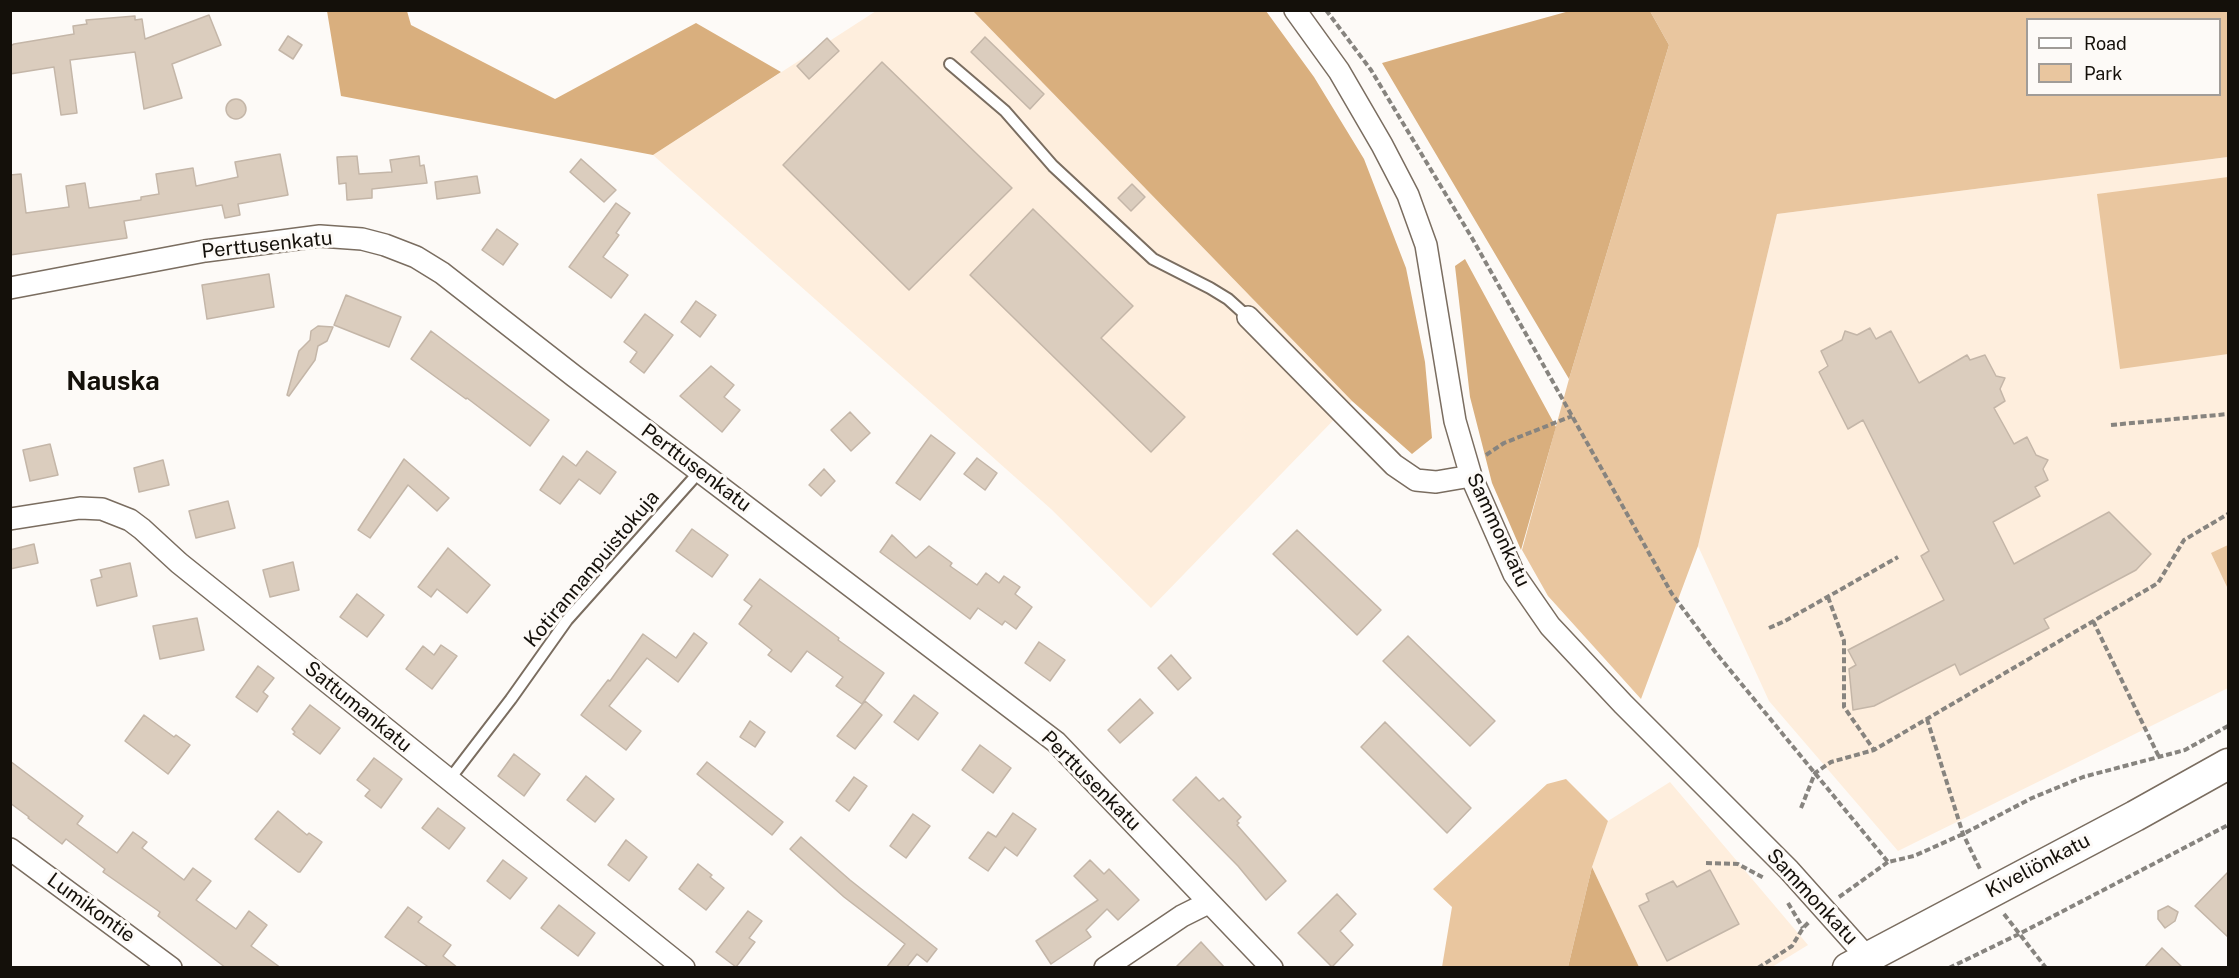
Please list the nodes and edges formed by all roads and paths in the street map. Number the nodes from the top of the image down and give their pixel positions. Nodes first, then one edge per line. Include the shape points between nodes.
1 (1295, 10) edge
2 (1326, 10) edge
3 (950, 64) dead end
4 (10, 288) edge
5 (1248, 317) joint
6 (2229, 414) edge
7 (1572, 416) junction
8 (2111, 425) dead end
9 (700, 471) junction
10 (1469, 471) junction
11 (2229, 514) edge
12 (10, 519) edge
13 (1898, 557) dead end
14 (1828, 597) junction
15 (2093, 621) junction
16 (1769, 628) dead end
17 (1927, 719) junction
18 (2229, 726) edge
19 (1874, 750) junction
20 (2159, 757) junction
21 (2229, 764) edge
22 (1815, 773) junction
23 (449, 780) junction
24 (1802, 808) dead end
25 (2229, 825) edge
26 (1963, 834) junction
27 (10, 849) edge
28 (1706, 863) dead end
29 (1982, 874) dead end
30 (1771, 884) dead end
31 (1785, 898) dead end
32 (1208, 903) junction
33 (2001, 911) dead end
34 (1803, 928) dead end
35 (2019, 934) junction
36 (1857, 962) edge
37 (171, 968) edge
38 (684, 968) edge
39 (1105, 968) edge
40 (1272, 968) edge
41 (1949, 968) edge
42 (2046, 968) edge

1 - 10 street, Sammonkatu via 1339,71 1408,195 1426,245 1455,421
2 - 7 path via 1377,80 1472,237
3 - 5 lane via 1005,111 1053,166 1153,259 1210,288
4 - 9 street, Perttusenkatu via 293,238 332,236 386,244 442,273
5 - 10 street via 1394,465 1416,480 1436,482
6 - 8 path
7 - 10 path via 1504,443
7 - 22 path via 1672,594
9 - 23 lane, Kotirannanpuistokuja via 567,620
9 - 32 street, Perttusenkatu via 1056,742
10 - 36 street, Sammonkatu via 1514,574 1550,626 1789,870
11 - 15 path via 2184,540 2158,583
12 - 23 street, Sattumankatu via 80,508 102,509 130,520
13 - 14 path
14 - 16 path
14 - 19 path via 1844,641 1844,707
15 - 17 path
15 - 20 path
17 - 19 path
17 - 26 path
18 - 20 path via 2185,750
19 - 22 path via 1831,762
20 - 26 path via 2083,777
21 - 36 main road, Kiveliönkatu
22 - 24 path
22 - 26 path via 1888,862 1914,856
23 - 38 street, Sattumankatu
25 - 35 path
26 - 29 path
27 - 37 street, Lumikontie
28 - 30 path via 1738,864
31 - 34 path
32 - 39 street
32 - 40 street, Perttusenkatu
33 - 35 path
35 - 41 path
35 - 42 path

